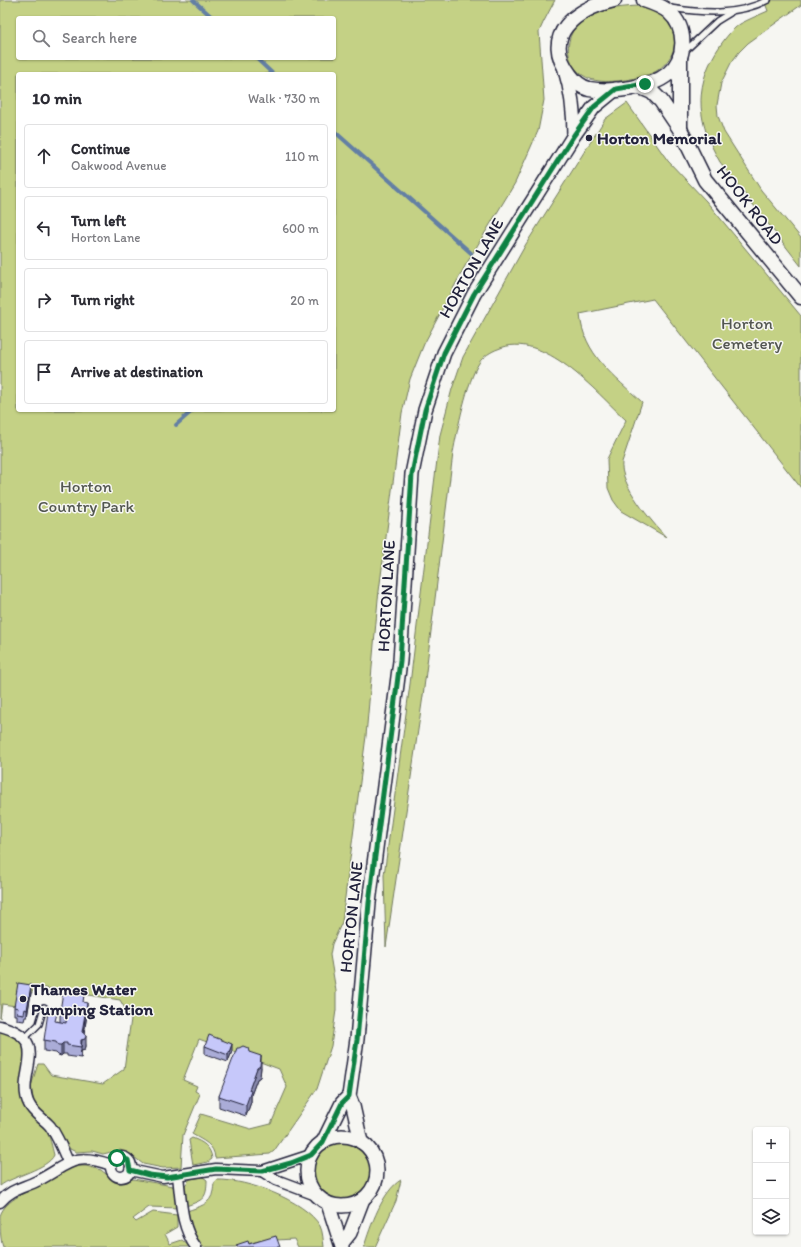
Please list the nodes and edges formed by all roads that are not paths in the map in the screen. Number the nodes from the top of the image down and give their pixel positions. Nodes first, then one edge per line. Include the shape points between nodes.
1 (578, 0) edge
2 (614, 0) edge
3 (768, 0) edge
4 (651, 2) edge
5 (733, 11) junction
6 (570, 20) junction
7 (680, 57) junction
8 (564, 66) junction
9 (638, 86) junction
10 (616, 89) junction
11 (680, 130) junction
12 (574, 135) junction
13 (801, 298) edge
14 (44, 1008) dead end
15 (0, 1026) edge
16 (24, 1039) junction
17 (349, 1096) junction
18 (323, 1142) junction
19 (361, 1142) junction
20 (311, 1155) junction
21 (68, 1162) junction
22 (262, 1171) junction
23 (178, 1176) junction
24 (316, 1195) junction
25 (363, 1199) junction
26 (0, 1202) edge
27 (328, 1204) junction
28 (342, 1245) edge
29 (196, 1247) edge

1 - 6 main road
2 - 6 main road via 586,9
3 - 5 lane
4 - 5 lane via 704,13
4 - 7 main road, HOOK ROAD via 670,13 680,27
5 - 7 lane via 707,30
6 - 8 main road via 559,44
7 - 9 main road via 664,77
7 - 11 main road, HOOK ROAD
8 - 10 main road via 572,79 583,87
8 - 12 street via 572,97
9 - 10 main road
9 - 11 main road, HOOK ROAD via 652,92 662,101
10 - 12 street, HORTON LANE via 594,107
11 - 13 main road, HOOK ROAD via 705,180
12 - 17 street, HORTON LANE via 474,294 444,353 425,410 412,474 400,661 369,903 357,1040
14 - 16 lane via 39,1024
15 - 16 street via 14,1031
16 - 21 street via 31,1054 25,1083 26,1097 31,1108 54,1133
17 - 18 street, HORTON LANE via 342,1103
17 - 19 street, HORTON LANE via 354,1106
18 - 19 street via 338,1137
18 - 20 street
19 - 25 street via 371,1151 377,1177 372,1189
20 - 22 street
20 - 24 street via 307,1169 309,1183
21 - 23 street via 84,1159 111,1165 113,1172 118,1176 125,1175 130,1170 158,1176
21 - 26 street via 37,1181 15,1189
22 - 23 street via 216,1169
22 - 24 street via 276,1180
23 - 29 street via 186,1226
24 - 27 street
25 - 27 street via 352,1205
25 - 28 street via 350,1233
27 - 28 street

